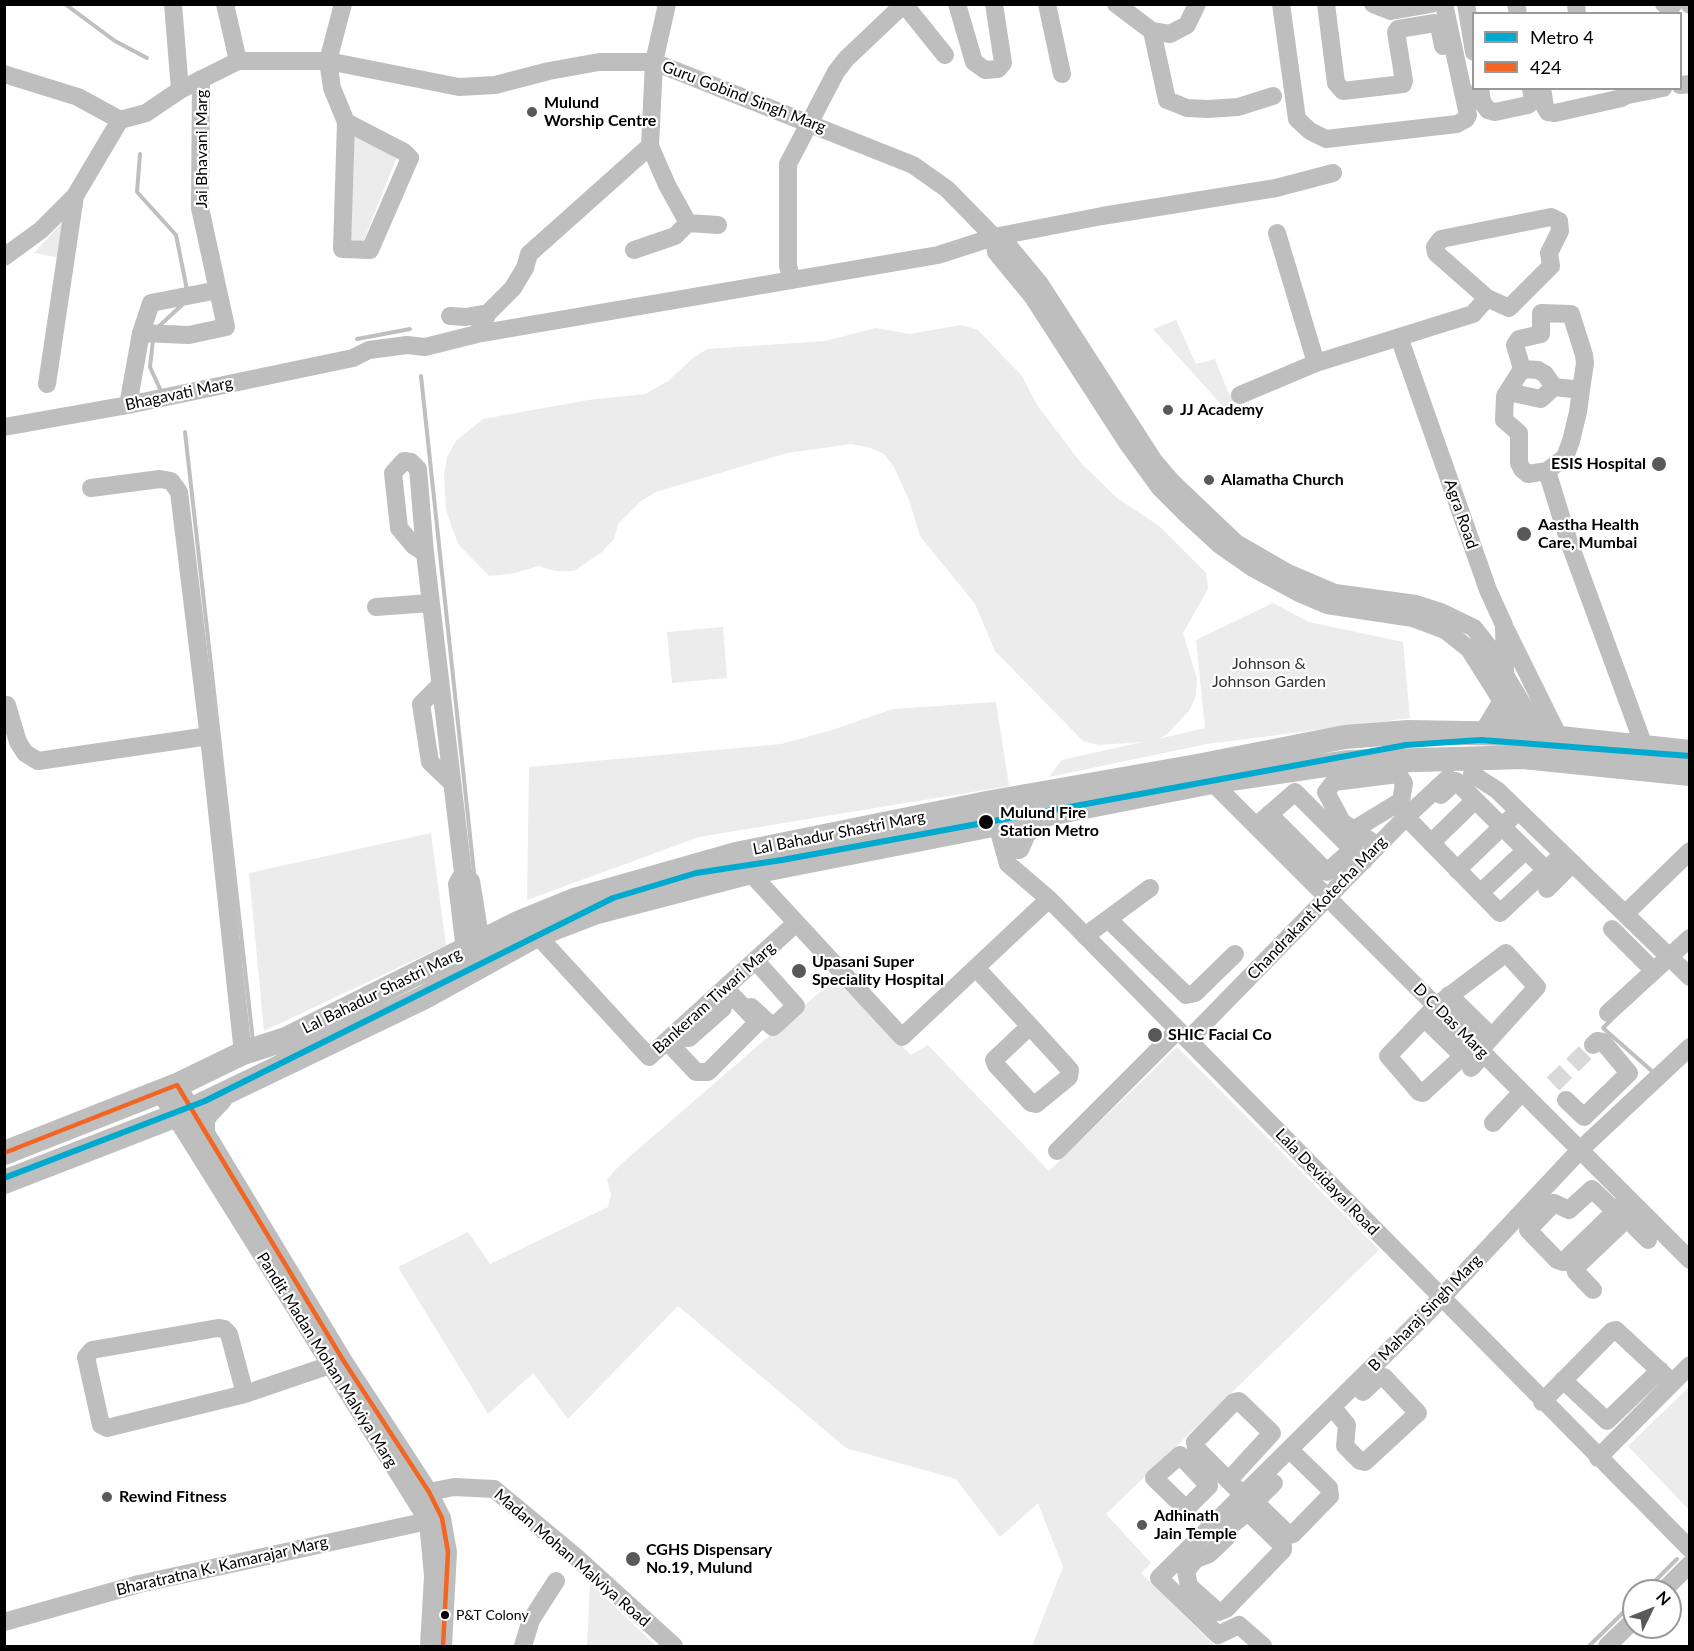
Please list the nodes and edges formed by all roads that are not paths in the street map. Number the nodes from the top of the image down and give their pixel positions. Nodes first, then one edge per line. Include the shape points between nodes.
1 (173, 4) edge
2 (225, 4) edge
3 (343, 4) edge
4 (667, 4) edge
5 (903, 4) edge
6 (957, 4) edge
7 (965, 4) edge
8 (994, 4) edge
9 (1047, 4) edge
10 (1116, 4) edge
11 (1197, 4) edge
12 (1281, 4) edge
13 (1326, 4) edge
14 (1373, 4) edge
15 (1431, 4) edge
16 (1444, 4) edge
17 (1466, 4) edge
18 (1664, 4) edge
19 (1674, 5) edge
20 (1390, 8) edge
21 (1152, 31) junction
22 (1472, 45) edge
23 (945, 55) dead end
24 (238, 61) junction
25 (328, 61) junction
26 (654, 62) junction
27 (980, 68) junction
28 (4, 74) edge
29 (1062, 74) dead end
30 (201, 79) junction
31 (180, 90) junction
32 (1480, 90) edge
33 (1531, 90) edge
34 (1542, 90) edge
35 (1650, 90) edge
36 (1625, 94) edge
37 (1272, 96) dead end
38 (120, 120) junction
39 (346, 122) junction
40 (808, 122) junction
41 (1457, 124) junction
42 (650, 146) junction
43 (1333, 173) dead end
44 (75, 196) junction
45 (688, 223) junction
46 (718, 225) dead end
47 (1277, 233) dead end
48 (998, 244) junction
49 (634, 250) dead end
50 (4, 257) edge
51 (792, 280) junction
52 (218, 290) junction
53 (1487, 298) junction
54 (488, 313) junction
55 (450, 316) dead end
56 (141, 333) junction
57 (477, 334) junction
58 (1399, 337) junction
59 (1316, 363) junction
60 (1522, 369) junction
61 (47, 384) dead end
62 (1554, 387) junction
63 (1581, 390) junction
64 (1508, 392) junction
65 (1240, 395) dead end
66 (128, 405) junction
67 (4, 427) edge
68 (1547, 471) junction
69 (91, 488) dead end
70 (425, 553) dead end
71 (430, 603) junction
72 (1360, 604) junction
73 (376, 607) dead end
74 (1504, 625) junction
75 (1505, 674) junction
76 (1500, 697) junction
77 (7, 705) dead end
78 (1486, 733) junction
79 (209, 736) junction
80 (1543, 745) junction
81 (1644, 747) junction
82 (1689, 752) edge
83 (1473, 774) dead end
84 (1689, 774) edge
85 (1448, 778) dead end
86 (1212, 782) junction
87 (1475, 800) junction
88 (997, 801) junction
89 (1517, 809) junction
90 (1042, 817) junction
91 (1263, 820) junction
92 (1409, 820) junction
93 (1500, 824) junction
94 (1004, 825) junction
95 (1355, 829) dead end
96 (1431, 843) junction
97 (1378, 846) junction
98 (1018, 847) junction
99 (1526, 850) junction
100 (1689, 851) edge
101 (1358, 855) junction
102 (1568, 862) junction
103 (742, 864) junction
104 (1454, 867) junction
105 (1546, 870) junction
106 (1025, 877) junction
107 (1150, 888) dead end
108 (1546, 889) dead end
109 (1480, 893) junction
110 (1328, 898) junction
111 (1049, 899) junction
112 (1625, 914) junction
113 (1108, 919) junction
114 (795, 924) junction
115 (1612, 929) dead end
116 (537, 934) junction
117 (1085, 936) junction
118 (473, 946) junction
119 (1689, 946) edge
120 (1235, 954) dead end
121 (1672, 960) junction
122 (756, 962) junction
123 (977, 969) junction
124 (1654, 971) junction
125 (1689, 977) edge
126 (725, 991) junction
127 (1436, 1006) junction
128 (1608, 1013) dead end
129 (1030, 1026) dead end
130 (1183, 1035) junction
131 (674, 1038) junction
132 (1593, 1045) dead end
133 (1689, 1047) edge
134 (1477, 1052) junction
135 (243, 1053) junction
136 (169, 1088) junction
137 (1522, 1092) junction
138 (1605, 1097) junction
139 (1566, 1100) dead end
140 (1620, 1112) junction
141 (189, 1119) junction
142 (1493, 1123) dead end
143 (1580, 1150) junction
144 (1057, 1151) dead end
145 (4, 1154) edge
146 (4, 1182) edge
147 (1627, 1209) junction
148 (1648, 1240) dead end
149 (1689, 1260) edge
150 (1593, 1290) dead end
151 (1441, 1298) junction
152 (306, 1314) junction
153 (330, 1365) junction
154 (1689, 1365) edge
155 (1666, 1376) junction
156 (1563, 1380) junction
157 (1364, 1384) junction
158 (245, 1394) junction
159 (1542, 1402) junction
160 (1336, 1412) junction
161 (1598, 1458) junction
162 (1228, 1480) dead end
163 (429, 1492) junction
164 (1203, 1495) dead end
165 (1244, 1496) junction
166 (1223, 1516) junction
167 (435, 1519) junction
168 (1211, 1540) junction
169 (1689, 1549) edge
170 (1689, 1564) edge
171 (1675, 1579) edge
172 (556, 1581) dead end
173 (4, 1622) edge
174 (1622, 1632) edge
175 (429, 1647) edge
176 (443, 1647) edge
177 (523, 1647) edge
178 (674, 1647) edge
179 (1263, 1647) edge
180 (1607, 1647) edge

1 - 31 street
2 - 24 street
3 - 25 street
4 - 26 street
5 - 23 street
5 - 40 street via 846,59
6 - 27 street via 974,62
7 - 27 street
8 - 27 street via 1003,63 998,69
9 - 29 street
10 - 21 street
11 - 21 street via 1187,25 1170,34
12 - 41 street via 1297,119 1310,131 1326,139
13 - 41 street via 1336,83 1343,91 1403,84 1397,30 1437,24
14 - 20 street
15 - 20 street
16 - 41 street via 1468,115
17 - 22 street
18 - 19 street
21 - 37 street via 1167,100 1187,108 1208,109 1238,107
24 - 25 street, Guru Gobind Singh Marg
24 - 30 street, Guru Gobind Singh Marg
25 - 26 street, Guru Gobind Singh Marg via 459,87 495,86 599,62
25 - 39 street via 332,88
26 - 40 street, Guru Gobind Singh Marg
26 - 42 street
28 - 38 street via 78,97
30 - 31 street, Guru Gobind Singh Marg
30 - 52 street, Jai Bhavani Marg via 200,208
31 - 38 street, Guru Gobind Singh Marg via 146,113
32 - 33 street via 1482,102 1495,112 1528,105 1533,101
34 - 36 street via 1545,107 1555,113
35 - 36 street
38 - 44 street
39 - 39 street via 342,249 370,250 410,158
40 - 48 street, Guru Gobind Singh Marg via 913,165 947,189
40 - 51 street via 788,164 786,179 788,266
42 - 45 street
42 - 54 street via 529,254 513,288
43 - 48 street, Bhagavati Marg via 1276,188 1102,216
44 - 50 street via 41,230
44 - 61 street
45 - 46 street
45 - 49 street via 675,236
47 - 59 street
48 - 51 street, Bhagavati Marg
48 - 72 street, Guru Gobind Singh Marg via 1036,291 1133,453 1184,512 1220,545 1277,582 1327,605
51 - 57 street, Bhagavati Marg
52 - 56 street via 151,303
52 - 56 street, Jai Bhavani Marg via 226,327 189,335
53 - 53 street via 1436,253 1437,242 1551,217 1559,222 1560,231 1549,253 1551,266 1509,308
53 - 58 street via 1473,314
54 - 55 street
54 - 57 street
56 - 66 street
57 - 66 street, Bhagavati Marg via 425,347 369,350 353,358
58 - 59 street
58 - 74 street, Agra Road via 1488,590
59 - 65 street
60 - 62 street via 1538,370
60 - 63 street via 1516,341 1540,334 1541,313 1568,312 1584,355
60 - 64 street
62 - 63 street
62 - 64 street via 1541,399
63 - 68 street via 1565,457
64 - 68 street via 1503,402 1504,420 1519,433 1519,463 1528,474
66 - 67 street, Bhagavati Marg
68 - 81 street
69 - 79 street via 160,479 171,482 179,492
70 - 71 street
71 - 73 street
71 - 118 street via 463,873 457,884
72 - 75 street, Guru Gobind Singh Marg via 1416,604 1441,612 1474,628
72 - 76 street, Guru Gobind Singh Marg via 1445,630 1469,649
74 - 75 street, Agra Road
74 - 80 street
75 - 76 street, Agra Road
75 - 80 street, Guru Gobind Singh Marg
76 - 78 main road
76 - 80 street, Guru Gobind Singh Marg
77 - 79 street via 18,742 25,753 38,761
78 - 80 main road, Lal Bahadur Shastri Marg
78 - 88 main road, Lal Bahadur Shastri Marg via 1408,732 1345,737
79 - 135 street
80 - 81 main road, Lal Bahadur Shastri Marg
80 - 84 main road, Lal Bahadur Shastri Marg
80 - 86 main road, Lal Bahadur Shastri Marg via 1347,762
81 - 82 main road, Lal Bahadur Shastri Marg
83 - 89 street
85 - 92 street, Chandrakant Kotecha Marg
86 - 90 main road, Lal Bahadur Shastri Marg
86 - 91 street, D C Das Marg
87 - 92 street via 1454,782
87 - 93 street
87 - 96 street
88 - 94 street, Lala Devidayal Road
88 - 103 main road, Lal Bahadur Shastri Marg
89 - 93 street
89 - 102 street
90 - 94 main road, Lal Bahadur Shastri Marg
90 - 98 main road via 1024,833
91 - 101 street via 1327,872
91 - 101 street via 1297,793
91 - 110 street, D C Das Marg
92 - 96 street
92 - 97 street, Chandrakant Kotecha Marg
93 - 99 street
93 - 104 street
94 - 98 street
94 - 103 main road, Lal Bahadur Shastri Marg
94 - 106 street, Lala Devidayal Road via 1008,864
95 - 97 street
96 - 104 street
97 - 101 street, Chandrakant Kotecha Marg
98 - 106 street
99 - 105 street
99 - 109 street
100 - 112 street
101 - 110 street, Chandrakant Kotecha Marg
102 - 105 street
102 - 108 street
102 - 112 street via 1596,894
103 - 114 street
103 - 116 main road, Lal Bahadur Shastri Marg
103 - 118 main road, Lal Bahadur Shastri Marg via 574,900
104 - 109 street
105 - 109 street via 1503,912 1498,912
106 - 111 street, Lala Devidayal Road
107 - 113 street
110 - 127 street, D C Das Marg
110 - 130 street, Chandrakant Kotecha Marg
111 - 117 street, Lala Devidayal Road
111 - 123 street
112 - 121 street
113 - 117 street
113 - 120 street via 1185,995 1196,993
114 - 122 street, Bankeram Tiwari Marg
114 - 123 street via 902,1037
115 - 124 street
116 - 131 street, Bankeram Tiwari Marg via 649,1057
116 - 141 main road, Lal Bahadur Shastri Marg via 423,998 225,1094
117 - 130 street, Lala Devidayal Road
118 - 135 main road, Lal Bahadur Shastri Marg via 286,1039
119 - 121 street
121 - 124 street
121 - 125 street
122 - 126 street, Bankeram Tiwari Marg
122 - 126 street via 796,1005 775,1027
123 - 129 street
124 - 128 street
126 - 131 street, Bankeram Tiwari Marg
126 - 131 street via 756,1024 708,1072 696,1072
127 - 134 street, D C Das Marg
127 - 134 street via 1388,1056 1419,1092 1427,1091
127 - 134 street via 1503,953 1509,955 1537,987
130 - 144 street, Chandrakant Kotecha Marg
130 - 151 street, Lala Devidayal Road
132 - 138 street via 1603,1042 1629,1071
133 - 140 street, B Maharaj Singh Marg
134 - 137 street, D C Das Marg
135 - 136 main road, Lal Bahadur Shastri Marg
136 - 141 street, Pandit Madan Mohan Malviya Marg
136 - 145 main road, Lal Bahadur Shastri Marg
137 - 142 street
137 - 143 street, D C Das Marg
138 - 139 street via 1584,1117
138 - 140 street
140 - 143 street, B Maharaj Singh Marg
141 - 146 main road, Lal Bahadur Shastri Marg
141 - 152 street, Pandit Madan Mohan Malviya Marg
141 - 152 street, Pandit Madan Mohan Malviya Marg
143 - 147 street, D C Das Marg
143 - 151 street, B Maharaj Singh Marg
147 - 147 street via 1563,1262 1528,1230 1554,1203 1569,1210 1592,1189
147 - 148 street
147 - 149 street, D C Das Marg
147 - 150 street via 1575,1268
151 - 157 street, B Maharaj Singh Marg
151 - 159 street, Lala Devidayal Road
152 - 153 street, Pandit Madan Mohan Malviya Marg
153 - 158 street
153 - 163 street, Pandit Madan Mohan Malviya Marg
153 - 167 street, Pandit Madan Mohan Malviya Marg
154 - 155 street
155 - 156 street via 1607,1422
155 - 156 street via 1616,1330
155 - 161 street
156 - 159 street
157 - 160 street, B Maharaj Singh Marg
157 - 160 street via 1386,1378 1417,1410 1416,1416 1362,1462 1345,1446 1348,1431
158 - 158 street via 103,1428 86,1357 92,1350 224,1329 229,1334
159 - 161 street, Lala Devidayal Road
160 - 165 street, B Maharaj Singh Marg via 1295,1455
161 - 169 street, Lala Devidayal Road
162 - 165 street
163 - 167 street, Pandit Madan Mohan Malviya Marg
163 - 178 street, Madan Mohan Malviya Road via 454,1487 494,1489
164 - 166 street
165 - 166 street, B Maharaj Singh Marg
166 - 168 street, B Maharaj Singh Marg
167 - 173 street, Bharatratna K. Kamarajar Marg via 139,1584
167 - 175 street, Pandit Madan Mohan Malviya Marg
167 - 176 street, Pandit Madan Mohan Malviya Marg via 448,1552
168 - 168 street via 1209,1554 1196,1559 1186,1571 1189,1586 1218,1612 1226,1609 1284,1548 1248,1512 1229,1527 1226,1538
168 - 179 street, B Maharaj Singh Marg via 1160,1578 1218,1635 1239,1625
170 - 171 street
172 - 177 street via 531,1620
174 - 180 street

